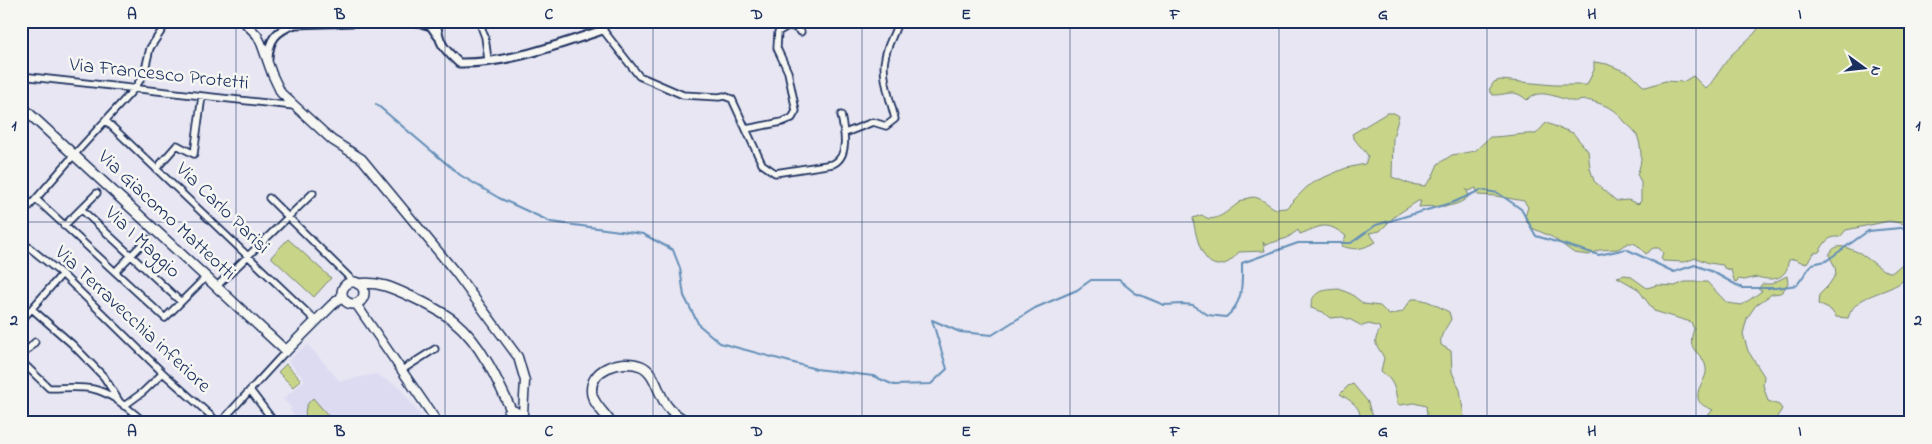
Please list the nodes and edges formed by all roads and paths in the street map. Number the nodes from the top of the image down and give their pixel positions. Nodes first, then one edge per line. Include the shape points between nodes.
1 (151, 21) edge
2 (168, 21) edge
3 (243, 21) edge
4 (381, 21) edge
5 (414, 21) edge
6 (479, 21) edge
7 (596, 21) edge
8 (898, 21) edge
9 (430, 23) edge
10 (162, 30) junction
11 (603, 30) junction
12 (801, 32) dead end
13 (257, 35) junction
14 (274, 37) junction
15 (268, 60) junction
16 (488, 60) junction
17 (21, 76) edge
18 (134, 88) junction
19 (202, 96) junction
20 (21, 106) edge
21 (294, 106) junction
22 (842, 114) dead end
23 (105, 120) junction
24 (746, 129) junction
25 (845, 133) junction
26 (74, 155) junction
27 (156, 169) junction
28 (97, 193) dead end
29 (313, 193) dead end
30 (269, 198) dead end
31 (36, 199) junction
32 (81, 209) junction
33 (21, 216) edge
34 (288, 217) junction
35 (64, 226) junction
36 (147, 239) dead end
37 (21, 241) edge
38 (131, 255) junction
39 (247, 256) junction
40 (115, 272) junction
41 (62, 274) junction
42 (206, 277) junction
43 (357, 283) junction
44 (216, 286) junction
45 (342, 297) junction
46 (181, 302) junction
47 (356, 304) junction
48 (32, 309) junction
49 (21, 321) edge
50 (316, 321) junction
51 (35, 342) dead end
52 (435, 349) dead end
53 (286, 351) junction
54 (21, 357) edge
55 (21, 361) edge
56 (402, 370) junction
57 (163, 373) junction
58 (250, 390) junction
59 (122, 404) junction
60 (516, 418) edge
61 (146, 423) edge
62 (220, 423) edge
63 (275, 423) edge
64 (438, 423) edge
65 (611, 423) edge
66 (689, 423) edge

1 - 10 street
2 - 10 street
3 - 13 main road
4 - 14 street via 295,24 282,29
5 - 9 street
6 - 16 street
7 - 11 street
8 - 25 street via 888,43 883,69 895,120 886,126 873,122
9 - 16 street via 443,49 459,63
10 - 18 street via 150,48 144,74
11 - 16 street via 512,58
11 - 24 street via 639,76 683,95 732,99
12 - 24 street via 788,26 778,32 776,41 788,72 796,111 792,118 782,122
13 - 14 street
13 - 15 main road
14 - 15 street via 268,50
15 - 21 main road via 281,93
17 - 18 street, Via Francesco Protetti
18 - 19 street, Via Francesco Protetti
18 - 23 street
19 - 21 street, Via Francesco Protetti
19 - 27 street via 194,154 177,145
20 - 26 main road, Via Giacomo Matteotti
21 - 60 main road via 332,140 362,159 456,273 518,357 525,380 524,402
22 - 25 street
23 - 26 street
23 - 27 street, Via Carlo Parisi
24 - 25 street via 762,164 775,172 838,162 843,152
26 - 31 street
26 - 42 main road, Via Giacomo Matteotti
27 - 39 street, Via Carlo Parisi
28 - 32 street
29 - 34 street
30 - 34 street
31 - 33 street
31 - 35 street
32 - 35 street
32 - 38 street, Via I Maggio
34 - 39 street
34 - 43 street
35 - 40 street
36 - 38 street
37 - 41 street, Via Terravecchia inferiore
38 - 40 street
38 - 46 street, Via I Maggio
39 - 44 street
39 - 50 street, Via Carlo Parisi
40 - 46 street via 165,318
41 - 48 street
41 - 57 street, Via Terravecchia inferiore
42 - 44 main road, Via Giacomo Matteotti
42 - 46 street
43 - 45 main road via 345,285
43 - 47 main road via 363,289 363,296
43 - 60 main road via 390,286 456,322 492,369
44 - 53 main road, Via Giacomo Matteotti
45 - 47 main road
45 - 50 main road
47 - 56 main road
48 - 49 street
48 - 59 street via 104,377
50 - 53 main road
51 - 54 street
52 - 56 street
53 - 58 street
55 - 59 street via 49,388 92,389
56 - 64 main road
57 - 59 street via 143,392
57 - 62 street, Via Terravecchia inferiore
58 - 62 street
58 - 63 street
59 - 61 street
65 - 66 main road via 596,405 593,381 599,372 628,362 643,366 652,375 667,406

